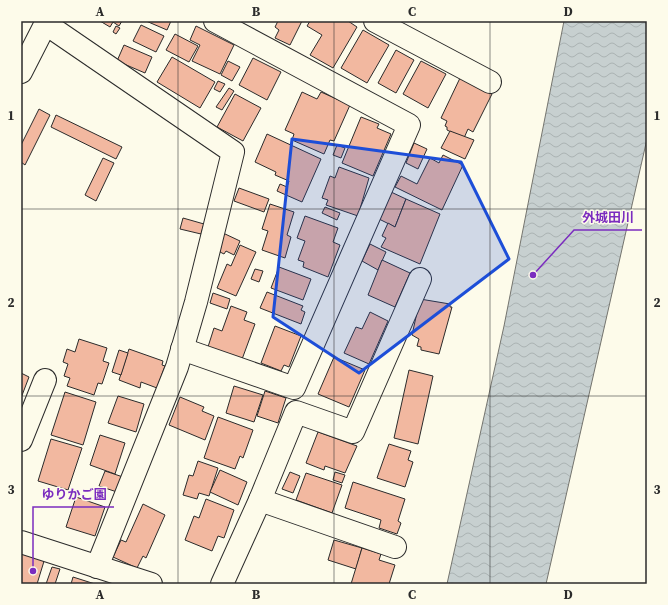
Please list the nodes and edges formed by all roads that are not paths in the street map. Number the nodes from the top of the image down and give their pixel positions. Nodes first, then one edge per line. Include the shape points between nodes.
1 (215, 21) edge
2 (375, 21) edge
3 (47, 22) edge
4 (21, 72) edge
5 (490, 82) dead end
6 (420, 279) dead end
7 (182, 350) junction
8 (45, 380) dead end
9 (21, 440) edge
10 (260, 500) junction
11 (21, 542) edge
12 (395, 547) dead end
13 (97, 567) junction
14 (130, 580) edge
15 (151, 584) edge
16 (222, 584) edge

1 - 7 street via 409,125 294,388
2 - 5 street
3 - 4 street
3 - 7 street via 233,152
6 - 10 street via 353,432 296,412
7 - 13 street
8 - 9 street
10 - 12 street
10 - 16 street
11 - 13 street
13 - 14 street
14 - 15 street

